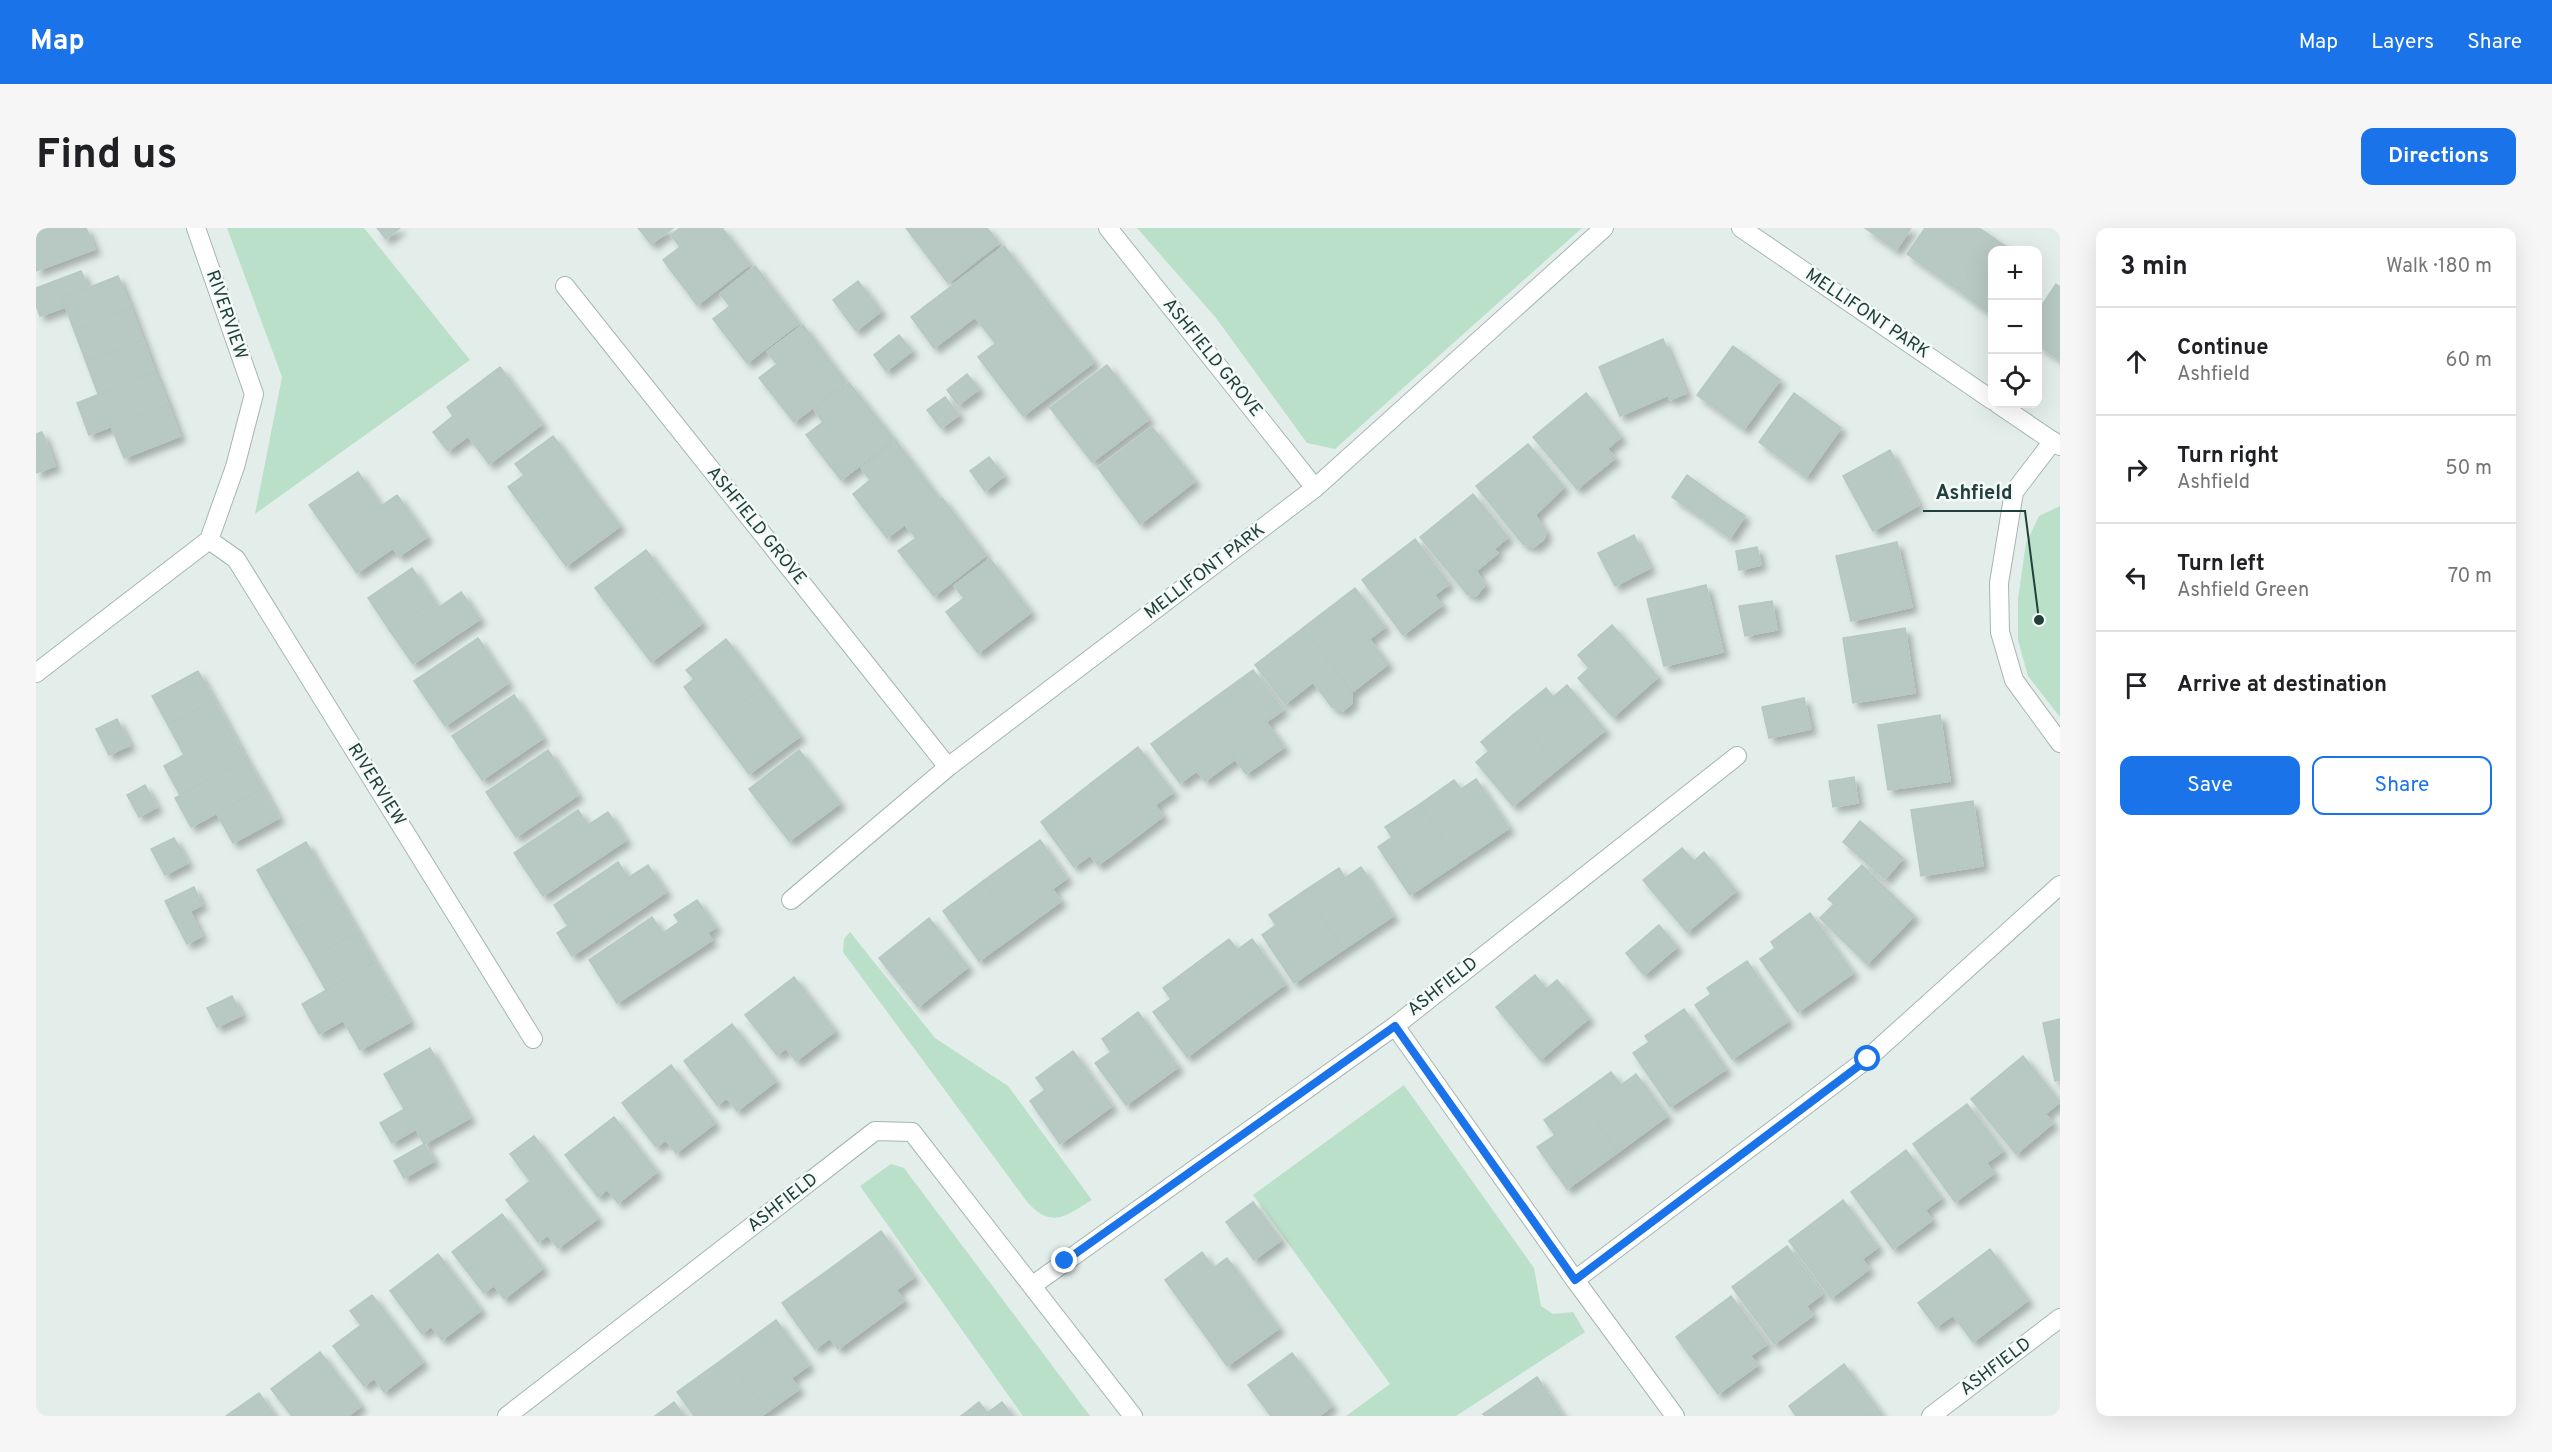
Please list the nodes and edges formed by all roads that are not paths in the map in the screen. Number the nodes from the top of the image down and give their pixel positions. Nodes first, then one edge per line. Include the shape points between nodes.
1 (196, 228) edge
2 (1108, 228) edge
3 (1604, 228) edge
4 (1740, 228) edge
5 (565, 286) dead end
6 (1988, 397) edge
7 (2004, 408) edge
8 (2057, 444) edge
9 (1315, 488) junction
10 (209, 540) junction
11 (36, 672) edge
12 (2060, 743) edge
13 (1737, 756) dead end
14 (948, 767) junction
15 (2060, 885) edge
16 (791, 900) dead end
17 (1395, 1026) junction
18 (533, 1039) dead end
19 (1575, 1280) junction
20 (1033, 1285) junction
21 (2060, 1318) edge
22 (507, 1416) edge
23 (1133, 1416) edge
24 (1675, 1416) edge
25 (1931, 1416) edge

1 - 10 street, RIVERVIEW via 254,394 235,467
2 - 9 street, ASHFIELD GROVE
3 - 9 street, MELLIFONT PARK
4 - 6 street, MELLIFONT PARK
5 - 14 street, ASHFIELD GROVE
7 - 8 street
8 - 12 street via 2014,492 2000,583 2000,632 2014,680
9 - 14 street, MELLIFONT PARK
10 - 11 street
10 - 18 street, RIVERVIEW via 236,559
13 - 17 street, ASHFIELD
14 - 16 street, MELLIFONT PARK
15 - 19 street via 1868,1059
17 - 19 street, ASHFIELD
17 - 20 street
19 - 24 street, ASHFIELD
20 - 22 street, ASHFIELD via 912,1132 875,1131
20 - 23 street
21 - 25 street, ASHFIELD

